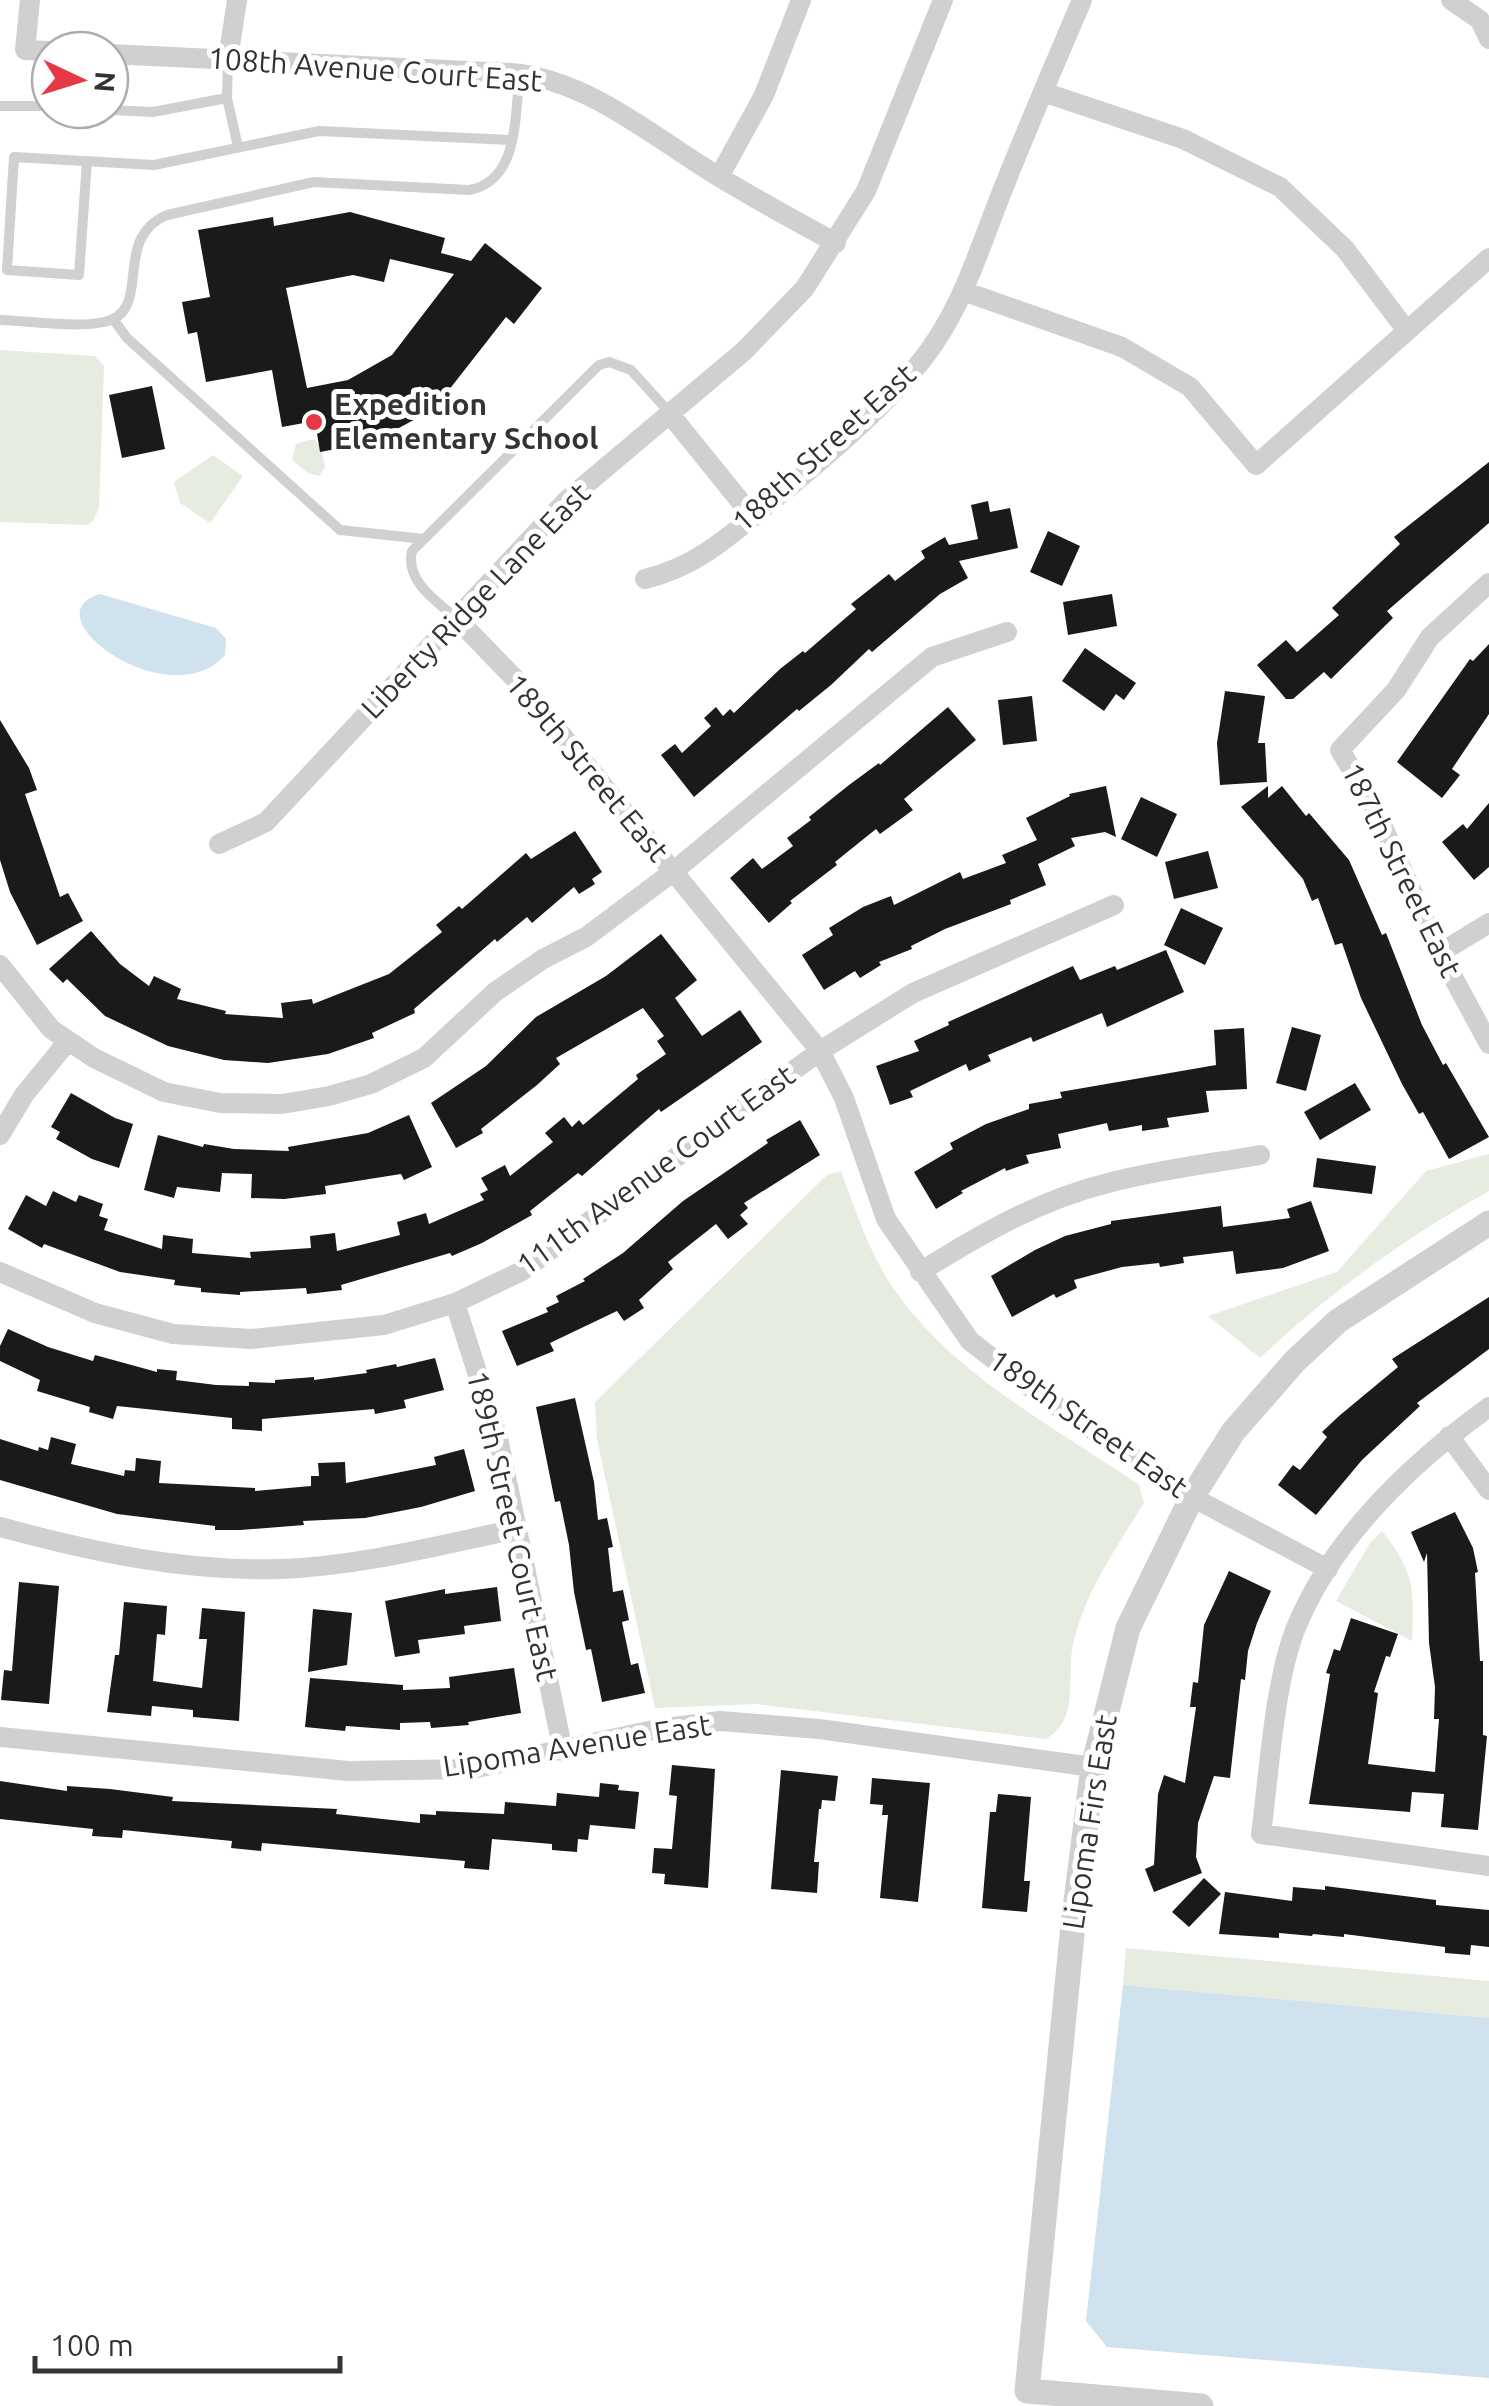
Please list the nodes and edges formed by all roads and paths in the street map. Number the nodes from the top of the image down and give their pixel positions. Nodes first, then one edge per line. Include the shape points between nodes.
1 (30, 0) edge
2 (237, 0) edge
3 (801, 0) edge
4 (943, 0) edge
5 (1082, 0) edge
6 (1451, 0) edge
7 (1489, 40) edge
8 (30, 50) edge
9 (130, 55) edge
10 (228, 59) junction
11 (520, 74) junction
12 (1043, 92) junction
13 (228, 98) junction
14 (0, 106) edge
15 (30, 106) edge
16 (130, 111) edge
17 (510, 140) junction
18 (238, 147) junction
19 (86, 161) junction
20 (719, 176) junction
21 (836, 244) junction
22 (1489, 258) edge
23 (963, 291) junction
24 (113, 319) junction
25 (0, 320) edge
26 (1407, 331) junction
27 (669, 413) junction
28 (753, 517) junction
29 (424, 539) junction
30 (645, 579) dead end
31 (1489, 583) edge
32 (458, 620) junction
33 (1007, 632) dead end
34 (219, 844) dead end
35 (674, 871) junction
36 (1114, 905) dead end
37 (1489, 923) edge
38 (1440, 952) junction
39 (0, 965) edge
40 (68, 1040) junction
41 (1489, 1044) edge
42 (820, 1050) junction
43 (0, 1135) edge
44 (1260, 1154) dead end
45 (1489, 1223) edge
46 (0, 1272) edge
47 (920, 1272) junction
48 (455, 1303) junction
49 (1489, 1407) edge
50 (1449, 1436) junction
51 (1489, 1490) edge
52 (1192, 1497) junction
53 (0, 1527) edge
54 (516, 1529) junction
55 (1328, 1569) junction
56 (0, 1738) edge
57 (563, 1751) junction
58 (1093, 1766) junction
59 (1489, 1866) edge
60 (1201, 2406) edge

1 - 8 street
2 - 10 street
3 - 20 street via 764,95
4 - 21 street, Liberty Ridge Lane East via 866,192
5 - 12 street, 188th Street East
6 - 7 street via 1480,20
9 - 10 street, 108th Avenue Court East
10 - 11 street, 108th Avenue Court East
10 - 13 lane
11 - 17 lane
11 - 20 street, 108th Avenue Court East via 581,91
12 - 23 street, 188th Street East
12 - 26 street via 1182,140 1280,187 1344,249
13 - 16 lane
13 - 18 lane
14 - 15 lane
17 - 18 lane via 320,131
17 - 24 lane via 502,170 482,188 314,182 157,219 139,238 130,300
18 - 19 lane via 154,165
19 - 19 lane via 14,157 7,270 79,275
20 - 21 street, 108th Avenue Court East
21 - 27 street, Liberty Ridge Lane East via 805,288 744,351
22 - 26 street
23 - 26 street via 1122,347 1190,387 1256,466
23 - 28 street, 188th Street East via 905,380
24 - 25 lane
24 - 29 lane via 340,530
27 - 28 street
27 - 29 lane via 631,370 599,365
27 - 32 street, Liberty Ridge Lane East via 566,501
28 - 30 street, 188th Street East via 696,562
29 - 32 lane via 412,552 412,573
31 - 38 street, 187th Street East via 1430,636 1396,690 1340,750 1373,805
32 - 34 street, Liberty Ridge Lane East via 266,822
32 - 35 street, 189th Street East via 520,684
33 - 35 street via 932,657
35 - 40 street via 586,937 495,992 424,1058 329,1096 220,1103 164,1092
35 - 42 street, 189th Street East
36 - 42 street, 111th Avenue Court East via 914,993
37 - 38 street
38 - 41 street, 187th Street East
39 - 40 street via 51,1029
40 - 43 street
42 - 47 street, 189th Street East via 886,1219
42 - 48 street, 111th Avenue Court East via 522,1271
44 - 47 street via 1107,1183 1046,1203
45 - 52 street, Lipoma Firs East via 1338,1321 1232,1432
46 - 48 street, 111th Avenue Court East via 95,1313 173,1334 251,1339 384,1325
47 - 52 street, 189th Street East via 970,1341
48 - 54 street, 189th Street Court East via 498,1438
49 - 50 street
50 - 51 street
50 - 55 street via 1391,1489
52 - 55 street, 189th Street East
52 - 58 street, Lipoma Firs East via 1128,1628
53 - 54 street via 91,1552 280,1569 364,1561
54 - 57 street, 189th Street Court East
55 - 59 street via 1295,1631 1285,1668 1261,1834
56 - 57 street, Lipoma Avenue East via 348,1771 472,1769
57 - 58 street, Lipoma Avenue East via 720,1721
58 - 60 street, Lipoma Firs East via 1027,2391

